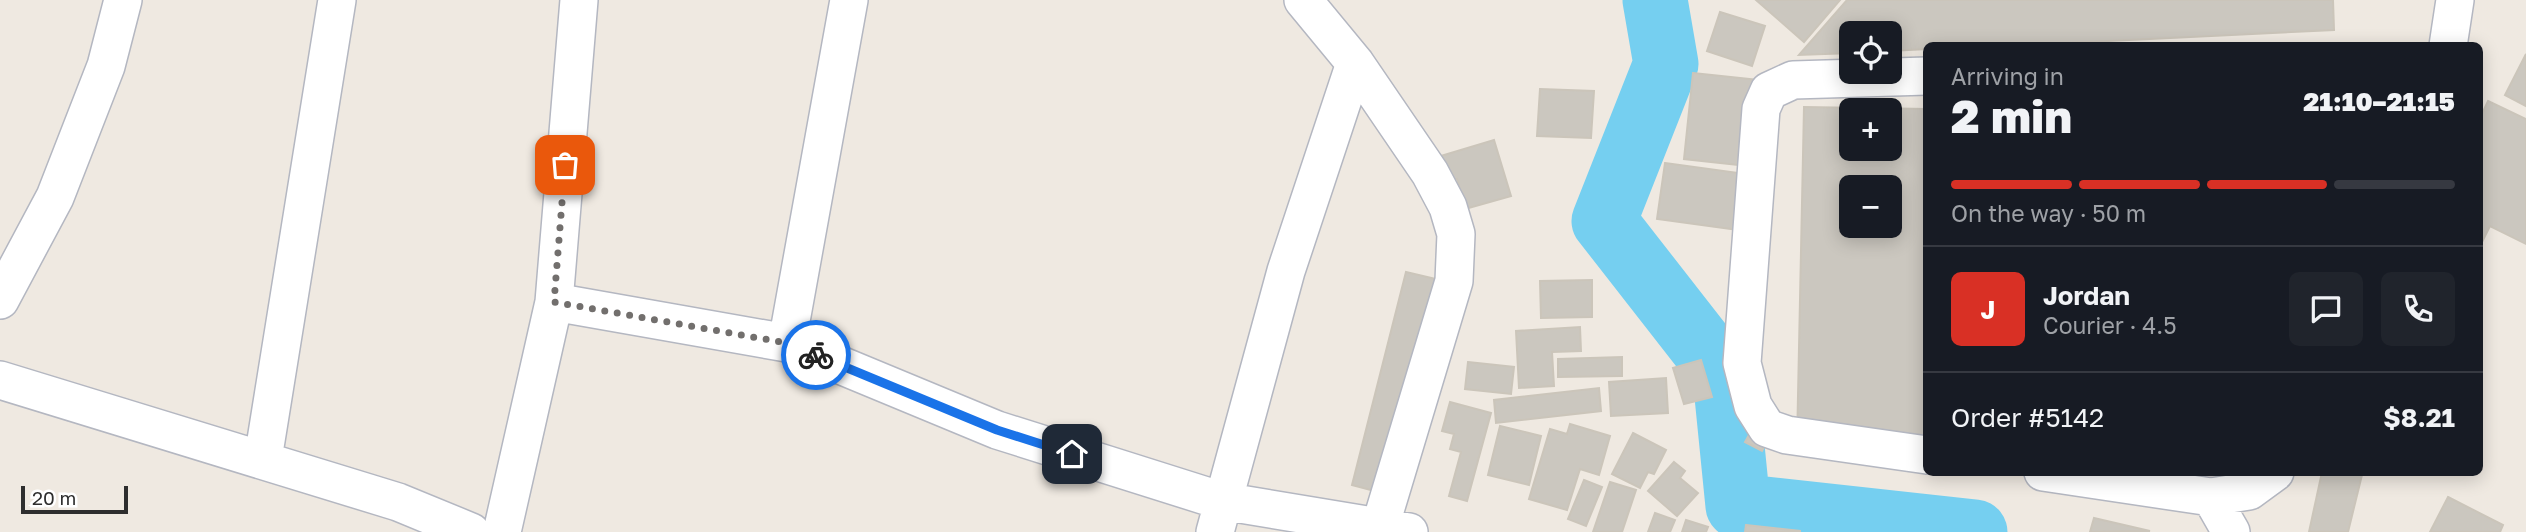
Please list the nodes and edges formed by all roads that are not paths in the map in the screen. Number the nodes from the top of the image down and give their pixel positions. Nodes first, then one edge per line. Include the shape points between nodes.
1 (123, 0) edge
2 (337, 0) edge
3 (579, 0) edge
4 (849, 0) edge
5 (1303, 0) edge
6 (2455, 0) edge
7 (2449, 42) edge
8 (1356, 63) junction
9 (1923, 76) edge
10 (0, 300) edge
11 (554, 302) junction
12 (787, 343) junction
13 (0, 380) edge
14 (1923, 454) edge
15 (263, 459) junction
16 (2070, 476) edge
17 (2270, 476) edge
18 (2211, 497) junction
19 (1219, 516) edge
20 (1394, 530) edge
21 (465, 531) edge
22 (502, 532) edge
23 (2231, 532) edge

1 - 10 street via 106,66 55,197
2 - 15 street
3 - 11 street
4 - 12 street
5 - 8 street
6 - 7 street
8 - 19 street via 1286,271
8 - 20 street via 1430,173 1457,234 1454,281
9 - 14 street via 1793,80 1769,92 1761,109 1742,363 1753,406 1768,428 1787,435
11 - 12 street
11 - 22 street
12 - 19 street
13 - 15 street
15 - 21 street via 398,502
16 - 18 street
17 - 18 street via 2249,491
18 - 23 street
19 - 20 street

